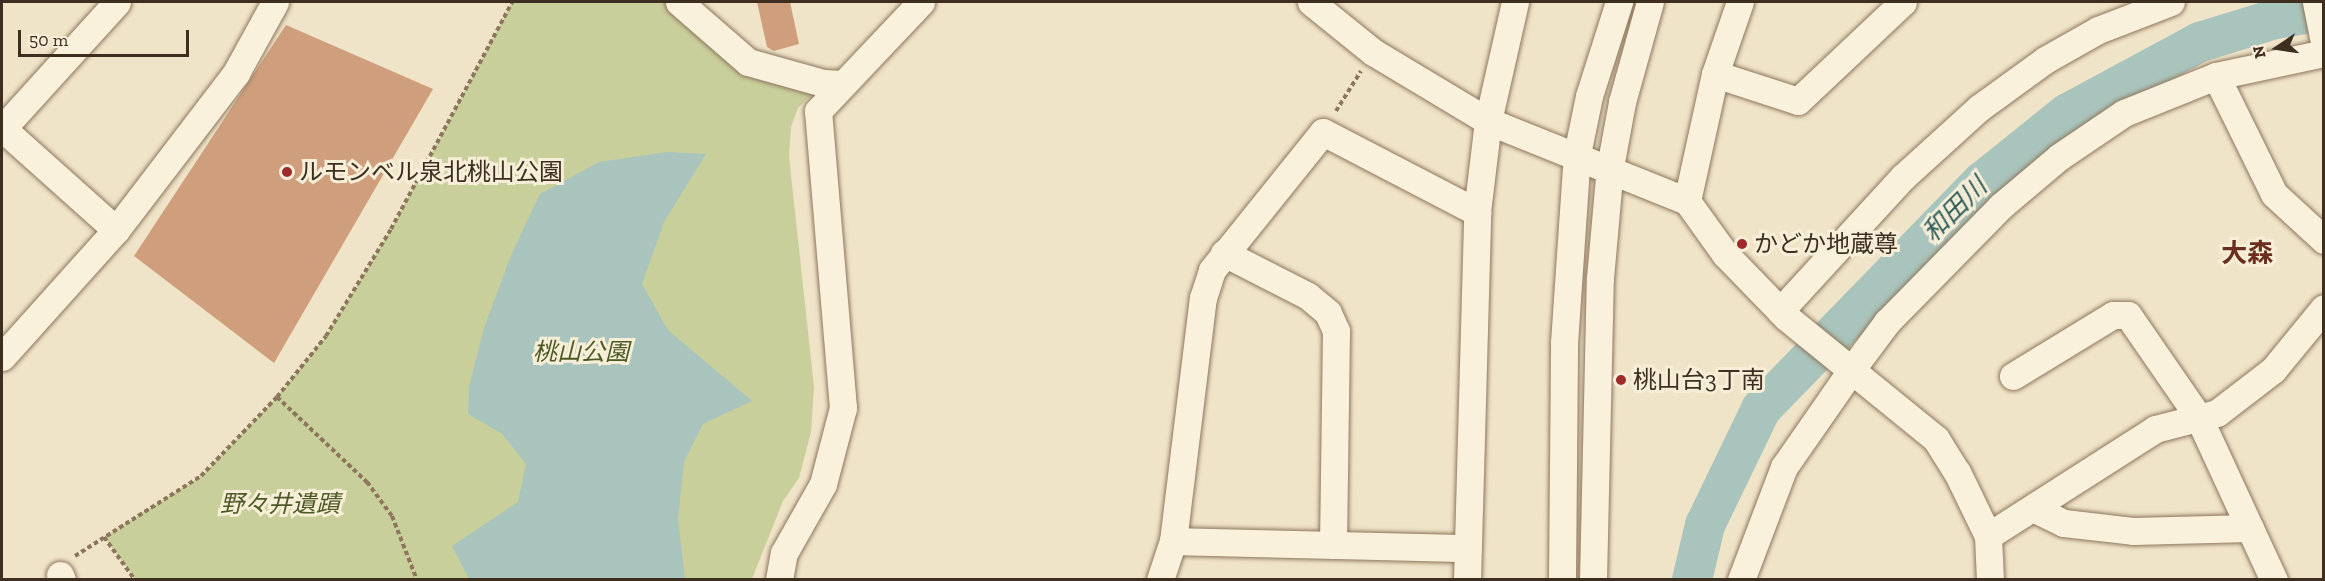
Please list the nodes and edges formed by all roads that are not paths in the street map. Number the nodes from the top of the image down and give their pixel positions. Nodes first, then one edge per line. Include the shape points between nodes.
1 (115, 2) edge
2 (275, 2) edge
3 (679, 2) edge
4 (921, 2) edge
5 (1311, 2) edge
6 (1619, 2) edge
7 (1650, 2) edge
8 (1740, 2) edge
9 (1903, 2) edge
10 (2171, 2) edge
11 (2316, 2) edge
12 (1511, 3) edge
13 (2324, 42) edge
14 (2324, 53) edge
15 (1715, 74) junction
16 (2216, 76) junction
17 (842, 84) junction
18 (1488, 121) junction
19 (2, 129) edge
20 (1577, 154) junction
21 (1610, 167) junction
22 (1687, 201) junction
23 (1477, 212) junction
24 (116, 230) junction
25 (2324, 240) edge
26 (1224, 254) junction
27 (2324, 308) edge
28 (1783, 314) junction
29 (2, 357) edge
30 (1852, 369) junction
31 (2013, 376) dead end
32 (2199, 418) junction
33 (2035, 509) junction
34 (2250, 528) junction
35 (1988, 536) junction
36 (1173, 541) junction
37 (1333, 545) junction
38 (1468, 548) junction
39 (779, 579) edge
40 (1160, 579) edge
41 (1467, 579) edge
42 (1562, 579) edge
43 (1593, 579) edge
44 (1741, 579) edge
45 (1990, 579) edge
46 (2274, 579) edge

1 - 19 street
2 - 24 street via 236,73
3 - 17 street via 748,62 823,83
4 - 17 street
5 - 18 street via 1373,52
6 - 20 street via 1589,96
7 - 21 street via 1622,102
8 - 15 street
9 - 15 street via 1798,101
10 - 28 street via 2080,40 1979,108 1903,177
11 - 13 street
12 - 18 street
14 - 16 street
15 - 22 street
16 - 25 street via 2274,194
16 - 30 street via 2124,112 2059,157 2001,206 1896,314
17 - 39 street via 818,111 843,408 823,484 784,553
18 - 20 street
18 - 23 street
19 - 24 street
20 - 21 street
20 - 42 street via 1564,343
21 - 22 street
21 - 43 street via 1600,278
22 - 28 street via 1725,254
23 - 26 street via 1323,132
23 - 38 street
24 - 29 street
26 - 36 street via 1212,270 1203,298
26 - 37 street via 1308,296 1328,313 1336,331
27 - 32 street via 2273,370 2217,413
28 - 30 street
30 - 35 street via 1936,439
30 - 44 street via 1784,467
31 - 32 street via 2113,315 2128,315
32 - 33 street via 2155,429
32 - 34 street
33 - 34 street via 2064,523 2133,531
33 - 35 street
34 - 46 street
35 - 45 street
36 - 37 street
36 - 40 street
37 - 38 street
38 - 41 street

